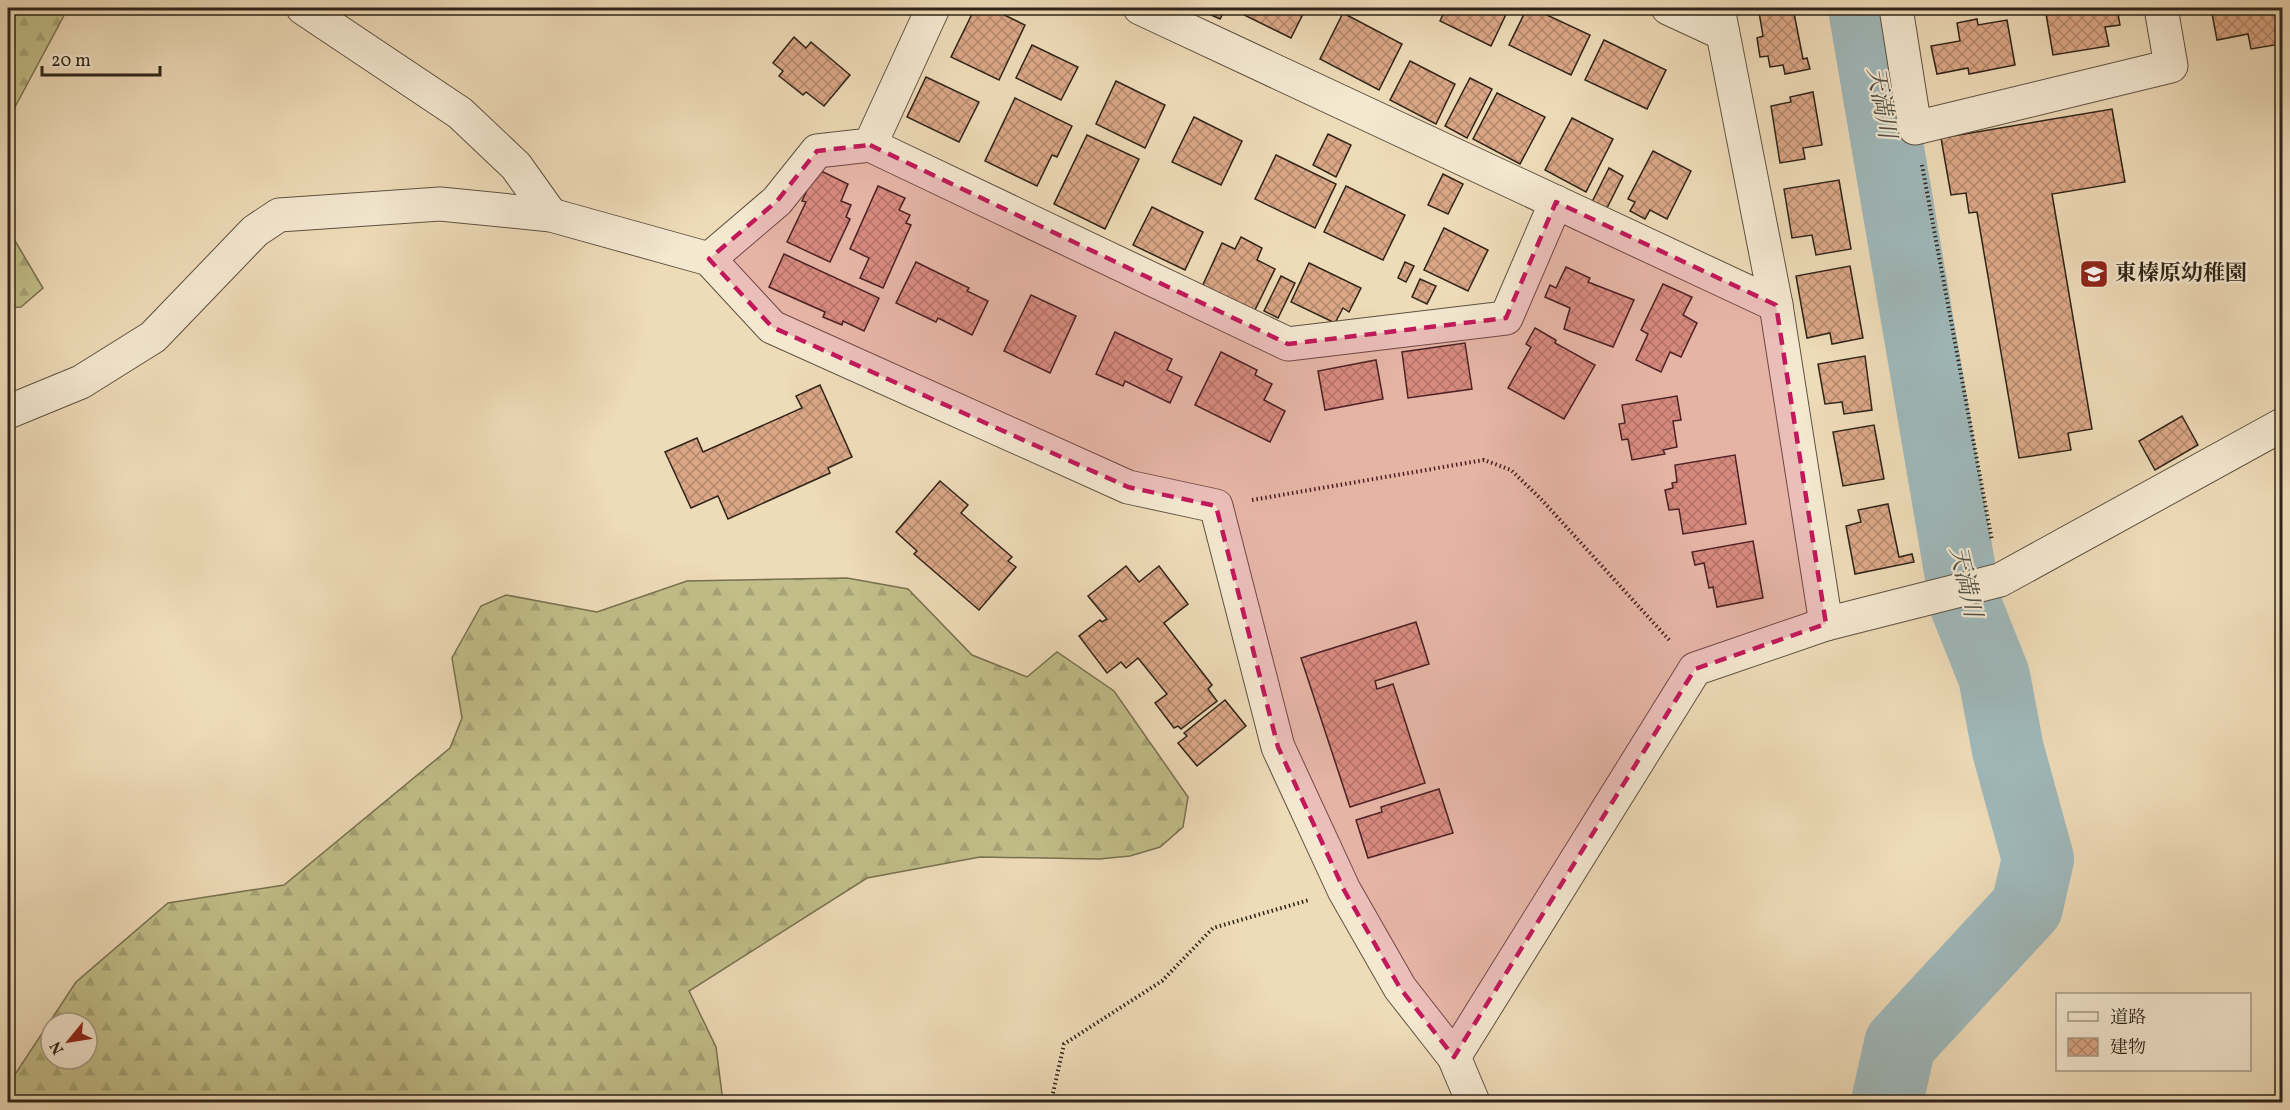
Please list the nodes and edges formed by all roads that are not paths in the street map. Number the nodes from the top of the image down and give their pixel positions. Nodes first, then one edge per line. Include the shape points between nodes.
1 (303, 8) edge
2 (933, 8) edge
3 (1140, 8) edge
4 (1668, 8) edge
5 (1896, 8) edge
6 (2161, 8) edge
7 (1720, 20) edge
8 (870, 145) junction
9 (1556, 202) junction
10 (551, 216) junction
11 (709, 259) junction
12 (1776, 305) junction
13 (8, 412) edge
14 (2283, 425) edge
15 (1826, 624) junction
16 (1454, 1057) junction
17 (1473, 1102) edge

1 - 10 street via 460,113 516,166
2 - 8 street
3 - 9 street
4 - 7 street
5 - 6 street via 1915,128 2171,66
7 - 12 street
8 - 9 street via 1288,344 1506,318
8 - 11 street via 816,151 777,201
9 - 12 street
10 - 11 street
10 - 13 street via 440,204 279,215 255,231 153,337 81,382
11 - 16 street via 772,327 1128,487 1216,506 1278,747 1344,890 1400,988
12 - 15 street
14 - 15 street via 2000,580
15 - 16 street via 1695,669
16 - 17 street

